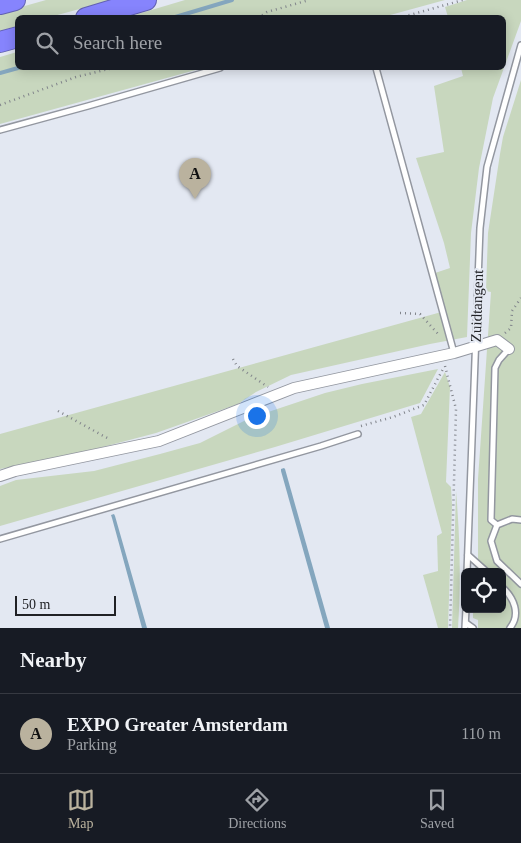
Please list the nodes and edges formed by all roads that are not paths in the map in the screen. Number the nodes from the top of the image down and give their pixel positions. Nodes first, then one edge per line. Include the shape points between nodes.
1 (14, 0) edge
2 (146, 0) edge
3 (0, 4) edge
4 (96, 15) edge
5 (15, 38) edge
6 (0, 42) edge
7 (521, 45) edge
8 (213, 70) edge
9 (377, 70) edge
10 (0, 130) edge
11 (475, 346) junction
12 (509, 349) joint
13 (454, 352) junction
14 (358, 434) dead end
15 (0, 476) edge
16 (521, 520) edge
17 (497, 525) junction
18 (0, 539) edge
19 (468, 555) junction
20 (467, 568) edge
21 (483, 568) edge
22 (521, 584) edge
23 (506, 590) edge
24 (466, 613) edge
25 (465, 626) edge
26 (473, 628) edge
27 (510, 628) edge

1 - 3 highway
2 - 4 highway
5 - 6 highway
7 - 11 lane, Zuidtangent via 487,167 480,228
8 - 10 lane
9 - 13 lane
11 - 12 street via 497,340
11 - 13 street
11 - 19 lane, Zuidtangent
12 - 17 lane via 495,368 491,520
13 - 15 street via 294,388 159,441
14 - 18 lane
16 - 17 lane via 512,519
17 - 22 lane via 491,541 497,561
19 - 20 lane, Zuidtangent
19 - 21 lane
23 - 27 lane via 517,606
24 - 25 lane
25 - 26 lane

